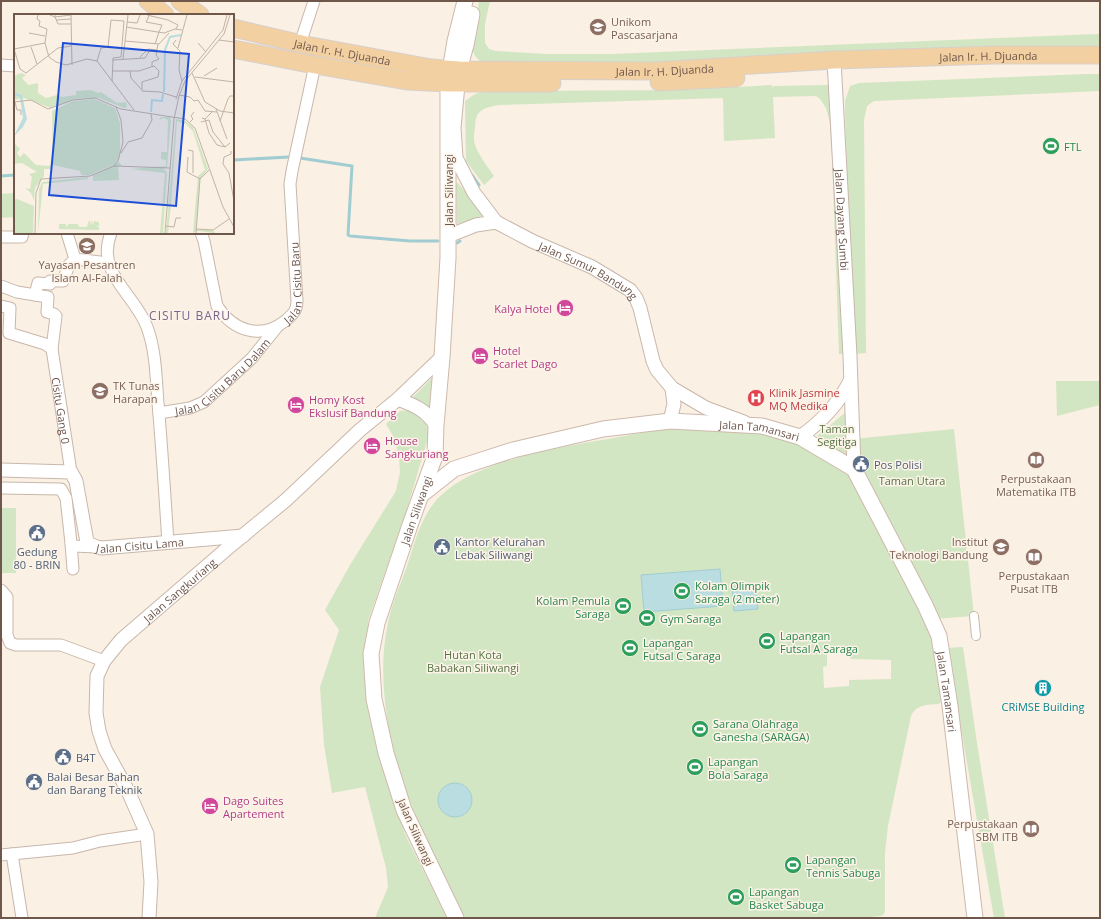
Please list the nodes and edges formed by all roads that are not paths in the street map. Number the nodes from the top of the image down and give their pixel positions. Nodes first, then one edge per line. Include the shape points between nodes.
1 (148, 1) edge
2 (180, 1) edge
3 (314, 1) edge
4 (465, 1) edge
5 (474, 1) edge
6 (164, 14) edge
7 (199, 14) edge
8 (234, 28) edge
9 (300, 44) junction
10 (234, 49) edge
11 (1100, 55) edge
12 (1, 65) edge
13 (14, 66) edge
14 (835, 66) junction
15 (1100, 66) edge
16 (314, 71) junction
17 (454, 77) junction
18 (496, 222) junction
19 (23, 234) edge
20 (67, 234) edge
21 (111, 234) edge
22 (201, 234) edge
23 (448, 236) junction
24 (1, 237) edge
25 (75, 260) junction
26 (108, 263) junction
27 (1, 286) edge
28 (35, 295) junction
29 (1, 306) edge
30 (277, 327) junction
31 (52, 349) junction
32 (442, 357) junction
33 (851, 379) junction
34 (672, 388) junction
35 (398, 399) junction
36 (159, 413) junction
37 (670, 420) junction
38 (436, 425) junction
39 (762, 426) junction
40 (800, 437) junction
41 (434, 456) junction
42 (454, 469) junction
43 (854, 469) junction
44 (1, 470) edge
45 (72, 472) junction
46 (1, 488) edge
47 (421, 495) junction
48 (242, 536) junction
49 (71, 543) junction
50 (168, 543) junction
51 (96, 547) junction
52 (73, 569) dead end
53 (1, 590) edge
54 (974, 616) dead end
55 (976, 636) dead end
56 (98, 659) junction
57 (147, 834) junction
58 (7, 855) edge
59 (157, 883) dead end
60 (22, 918) edge
61 (149, 918) edge
62 (155, 918) edge
63 (456, 918) edge
64 (975, 918) edge

1 - 6 main road
2 - 7 main road
3 - 9 street
4 - 17 main road via 455,41
5 - 17 main road via 466,45
8 - 9 main road, Jalan Ir. H. Djuanda
9 - 17 main road, Jalan Ir. H. Djuanda via 424,67
10 - 16 main road, Jalan Ir. H. Djuanda
11 - 14 main road, Jalan Ir. H. Djuanda via 994,55
12 - 13 street
14 - 15 main road, Jalan Ir. H. Djuanda
14 - 17 main road, Jalan Ir. H. Djuanda
14 - 33 street, Jalan Dayang Sumbi
16 - 17 main road, Jalan Ir. H. Djuanda via 407,81
16 - 30 street, Jalan Cisitu Baru via 290,184 297,308 295,313
17 - 18 street, Jalan Siliwangi via 456,158 474,193
17 - 23 main road, Jalan Siliwangi
18 - 23 street via 476,225
18 - 34 street, Jalan Sumur Bandung via 592,267 630,290 640,308 653,361
19 - 24 street via 22,237
20 - 25 street
21 - 26 street via 106,252
22 - 30 street, Jalan Cisitu Baru via 214,296 223,315 248,330 258,332
23 - 32 main road, Jalan Siliwangi
25 - 26 street
25 - 28 street via 69,265 63,281 38,283
26 - 36 street via 147,327 153,347
27 - 28 street
28 - 31 street, Cisitu Gang 0 via 48,297 47,312 56,316
29 - 31 street via 10,308 10,333
30 - 36 street, Jalan Cisitu Baru Dalam via 252,358 204,402 190,408
31 - 45 street, Cisitu Gang 0
32 - 35 street, Jalan Sangkuriang
32 - 38 main road, Jalan Siliwangi
33 - 40 street via 838,402
33 - 43 street, Jalan Dayang Sumbi
34 - 37 street via 674,404
34 - 39 street, Jalan Sumur Bandung via 724,416
35 - 38 street via 428,414
35 - 48 street, Jalan Sangkuriang
36 - 50 street
37 - 39 main road, Jalan Tamansari
37 - 42 main road, Jalan Tamansari via 603,429 536,443
38 - 41 main road, Jalan Siliwangi
39 - 40 main road, Jalan Tamansari
40 - 43 main road, Jalan Tamansari
41 - 42 main road
41 - 47 main road, Jalan Siliwangi
42 - 47 main road, Jalan Tamansari
43 - 64 main road, Jalan Tamansari via 926,605 939,636 950,706
44 - 45 street
45 - 51 street, Jalan Cisitu Lama via 76,481 87,542
46 - 49 street via 61,489 66,498
47 - 63 main road, Jalan Siliwangi via 378,623 371,654 374,699 386,753 404,810
48 - 50 street, Jalan Cisitu Lama
48 - 56 street, Jalan Sangkuriang
49 - 51 street via 73,546
49 - 52 street
50 - 51 street, Jalan Cisitu Lama
53 - 56 street via 7,597 7,635 10,643 61,645
54 - 55 street
56 - 57 street, Jalan Sangkuriang via 96,713 99,731 105,749 128,791
57 - 58 street via 73,848
57 - 61 street, Jalan Sangkuriang via 151,882
58 - 60 street
59 - 62 street

